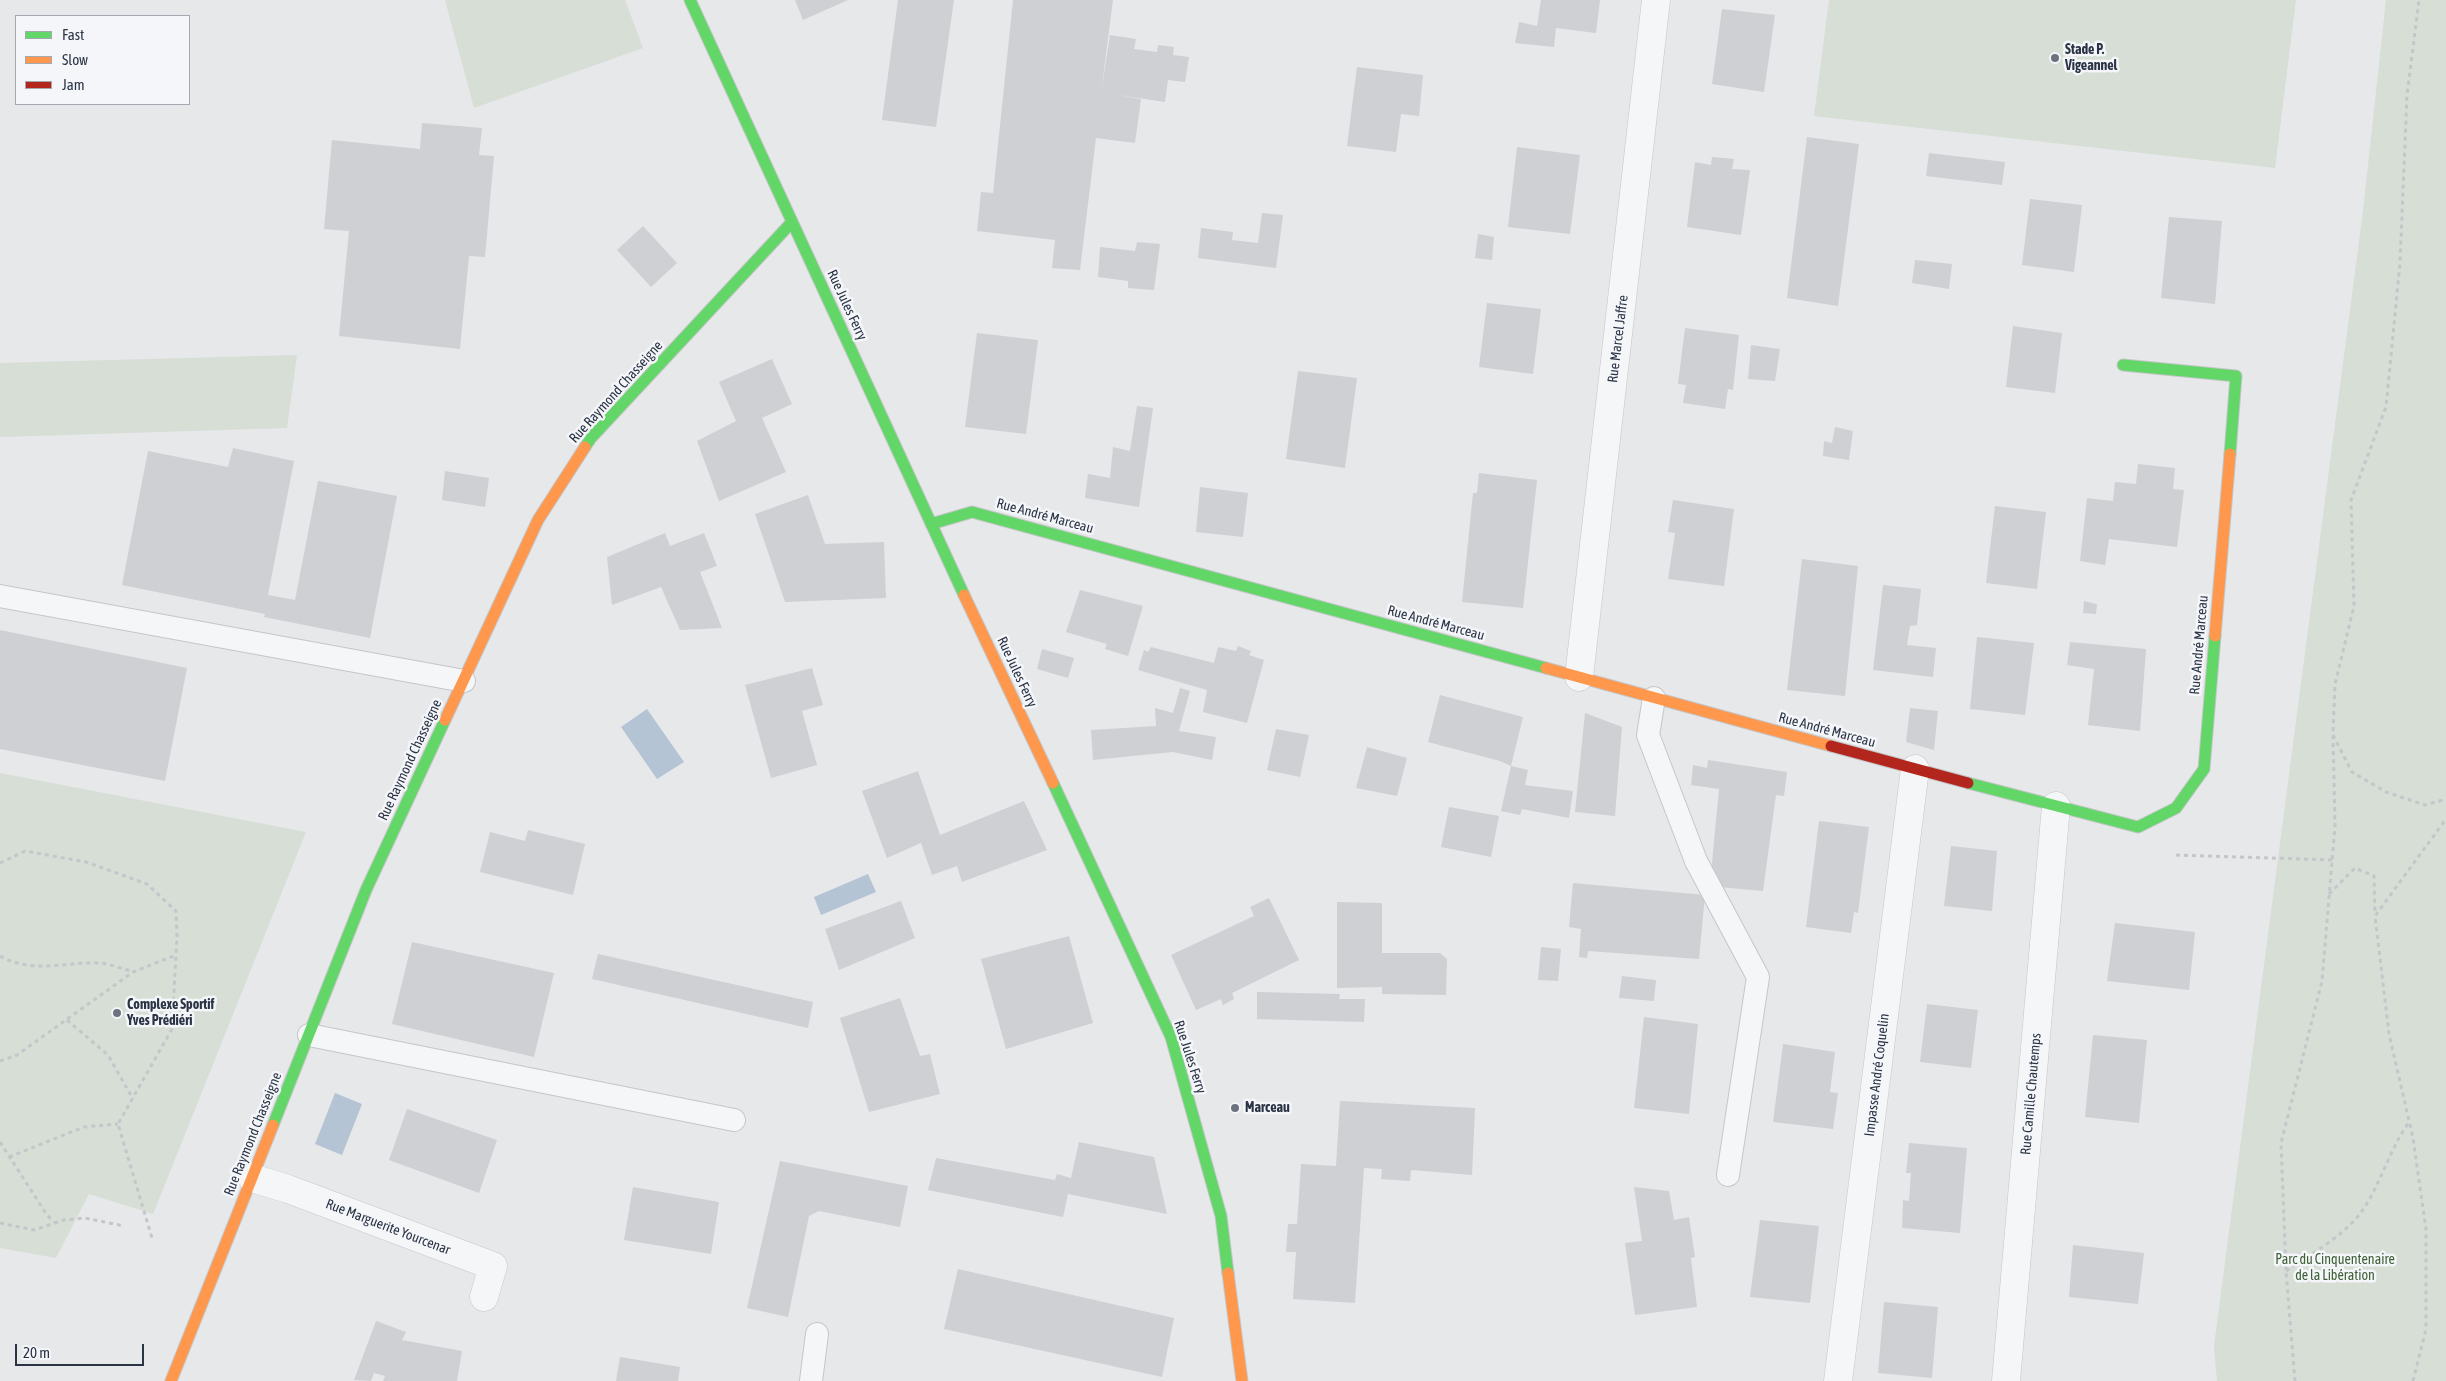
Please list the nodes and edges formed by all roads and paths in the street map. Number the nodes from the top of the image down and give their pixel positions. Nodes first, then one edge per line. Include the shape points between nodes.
1 (690, 0) edge
2 (1656, 0) edge
3 (2419, 0) edge
4 (792, 222) junction
5 (2123, 365) dead end
6 (931, 524) junction
7 (0, 596) edge
8 (1579, 677) junction
9 (464, 681) junction
10 (1654, 698) junction
11 (2333, 734) junction
12 (1915, 769) junction
13 (2446, 799) edge
14 (2056, 806) junction
15 (2446, 819) edge
16 (2176, 855) dead end
17 (2332, 860) junction
18 (0, 863) edge
19 (2329, 894) junction
20 (2375, 916) junction
21 (176, 954) junction
22 (0, 956) edge
23 (132, 972) junction
24 (67, 1020) junction
25 (308, 1035) junction
26 (0, 1061) edge
27 (132, 1099) junction
28 (734, 1120) dead end
29 (2410, 1122) junction
30 (118, 1124) junction
31 (0, 1142) edge
32 (9, 1157) junction
33 (1728, 1175) dead end
34 (252, 1178) junction
35 (54, 1222) junction
36 (0, 1223) edge
37 (124, 1226) dead end
38 (152, 1238) dead end
39 (2286, 1271) junction
40 (484, 1297) dead end
41 (817, 1334) dead end
42 (171, 1381) edge
43 (811, 1381) edge
44 (1242, 1381) edge
45 (1838, 1381) edge
46 (2006, 1381) edge
47 (2295, 1381) edge
48 (2413, 1381) edge

1 - 4 street, Rue Jules Ferry
2 - 8 street, Rue Marcel Jaffre
3 - 11 path via 2407,95 2400,263 2386,407 2351,500 2354,606 2335,684
4 - 6 street, Rue Jules Ferry
4 - 9 street, Rue Raymond Chasseigne via 591,438 538,520
5 - 14 street, Rue André Marceau via 2236,376 2204,769 2176,808 2138,827
6 - 8 street, Rue André Marceau via 972,512
6 - 44 street, Rue Jules Ferry via 1171,1038 1221,1216
7 - 9 lane
8 - 10 street, Rue André Marceau
9 - 25 street, Rue Raymond Chasseigne via 366,890
10 - 12 street, Rue André Marceau
10 - 33 lane via 1648,735 1696,861 1758,977
11 - 13 path via 2352,772 2386,792 2425,805
11 - 17 path via 2335,826
12 - 14 street, Rue André Marceau
12 - 45 street, Impasse André Coquelin
14 - 46 street, Rue Camille Chautemps
15 - 20 path
16 - 17 path
17 - 19 path
18 - 21 path via 25,851 86,862 148,884 176,911
19 - 20 path via 2355,868 2374,876
19 - 39 path via 2322,981 2282,1143
20 - 29 path via 2389,1034
21 - 23 path
21 - 27 path via 172,1030
22 - 23 path via 9,962 43,968 100,963
23 - 24 path
24 - 26 path via 17,1055
24 - 27 path via 108,1055
25 - 28 lane
25 - 34 street, Rue Raymond Chasseigne
27 - 30 path
29 - 39 path via 2396,1140 2362,1211 2343,1232
29 - 48 path via 2426,1229 2426,1329
30 - 32 path via 84,1127
30 - 38 path
31 - 32 path
32 - 35 path
34 - 40 street, Rue Marguerite Yourcenar via 493,1266
34 - 42 street, Rue Raymond Chasseigne
35 - 36 path via 34,1230
35 - 37 path via 85,1218
39 - 47 path
41 - 43 lane

